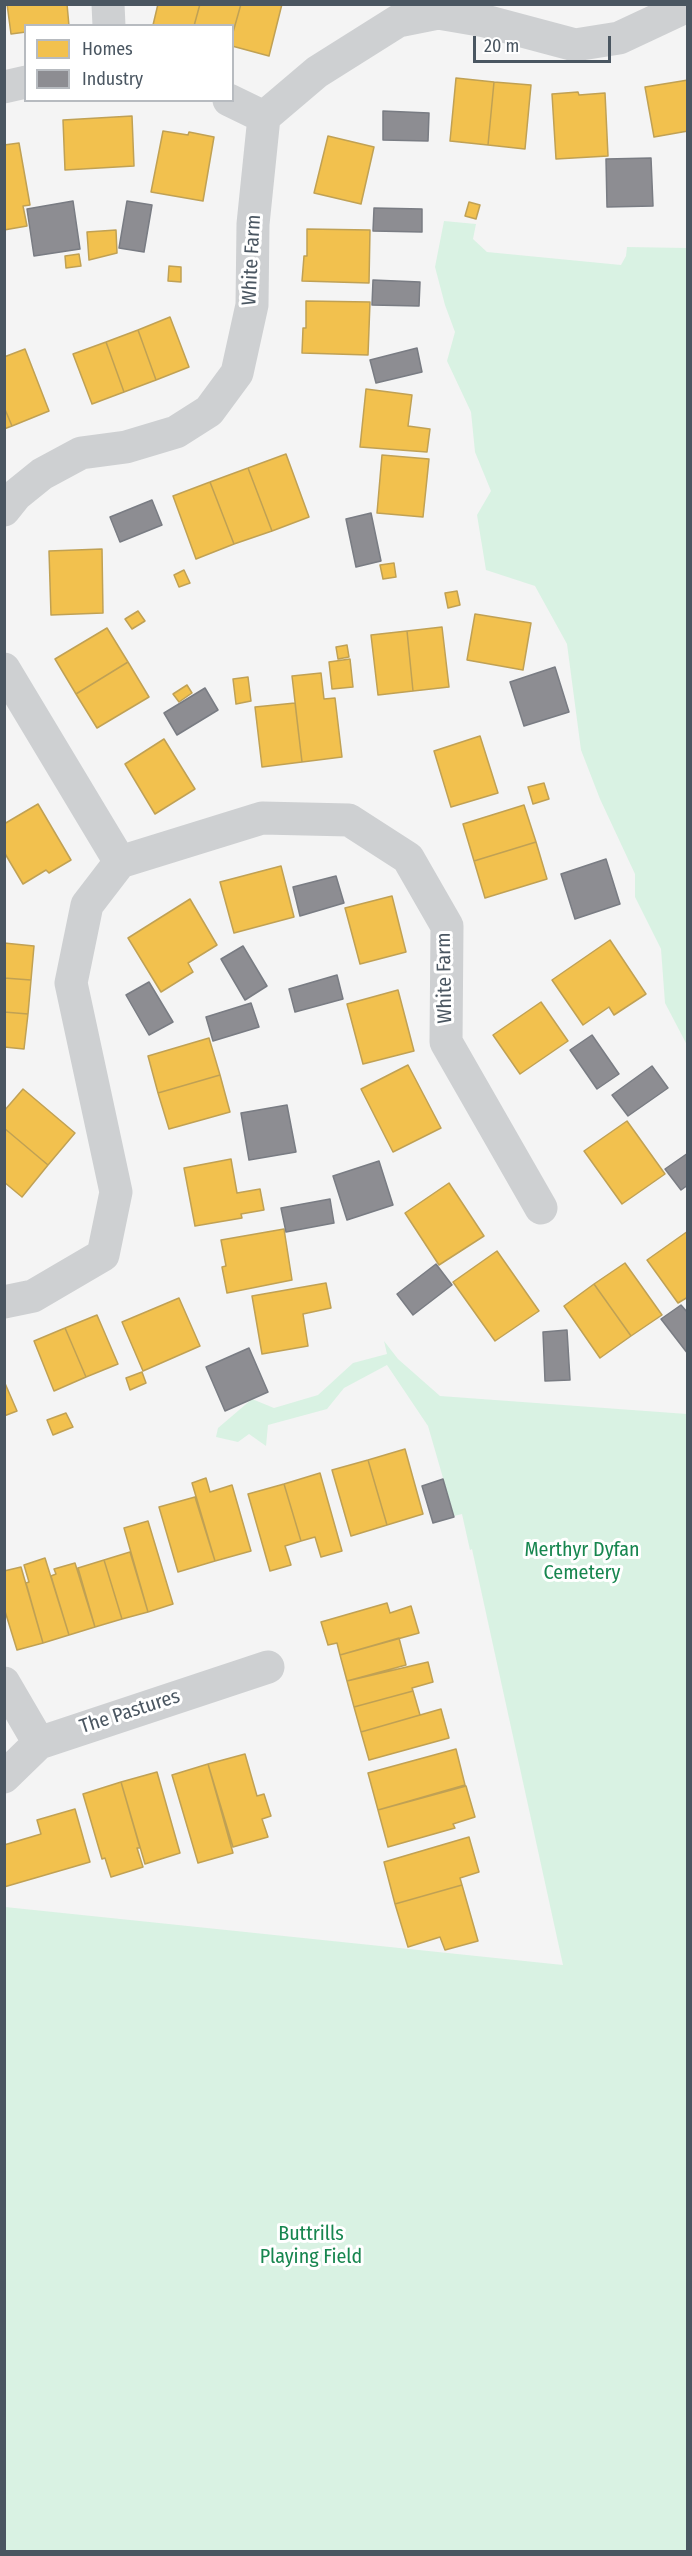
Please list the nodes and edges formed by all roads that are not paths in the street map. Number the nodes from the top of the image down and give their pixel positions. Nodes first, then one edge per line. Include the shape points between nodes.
1 (108, 4) edge
2 (684, 7) edge
3 (109, 24) edge
4 (24, 82) edge
5 (4, 87) edge
6 (233, 102) edge
7 (264, 117) junction
8 (4, 510) edge
9 (4, 669) edge
10 (120, 862) junction
11 (541, 1209) dead end
12 (4, 1302) edge
13 (268, 1667) dead end
14 (4, 1683) edge
15 (39, 1743) junction
16 (4, 1777) edge

1 - 3 street
2 - 7 street via 619,38 575,45 438,13 398,21 317,72
4 - 5 street
6 - 7 street
7 - 8 street, White Farm via 253,224 252,305 237,373 209,411 176,432 126,447 81,453 42,474
9 - 10 street
10 - 11 street, White Farm via 262,818 349,820 408,858 447,926 446,1042
10 - 12 street via 87,905 71,983 116,1192 103,1254 33,1296
13 - 15 street, The Pastures
14 - 15 street
15 - 16 street, The Pastures

